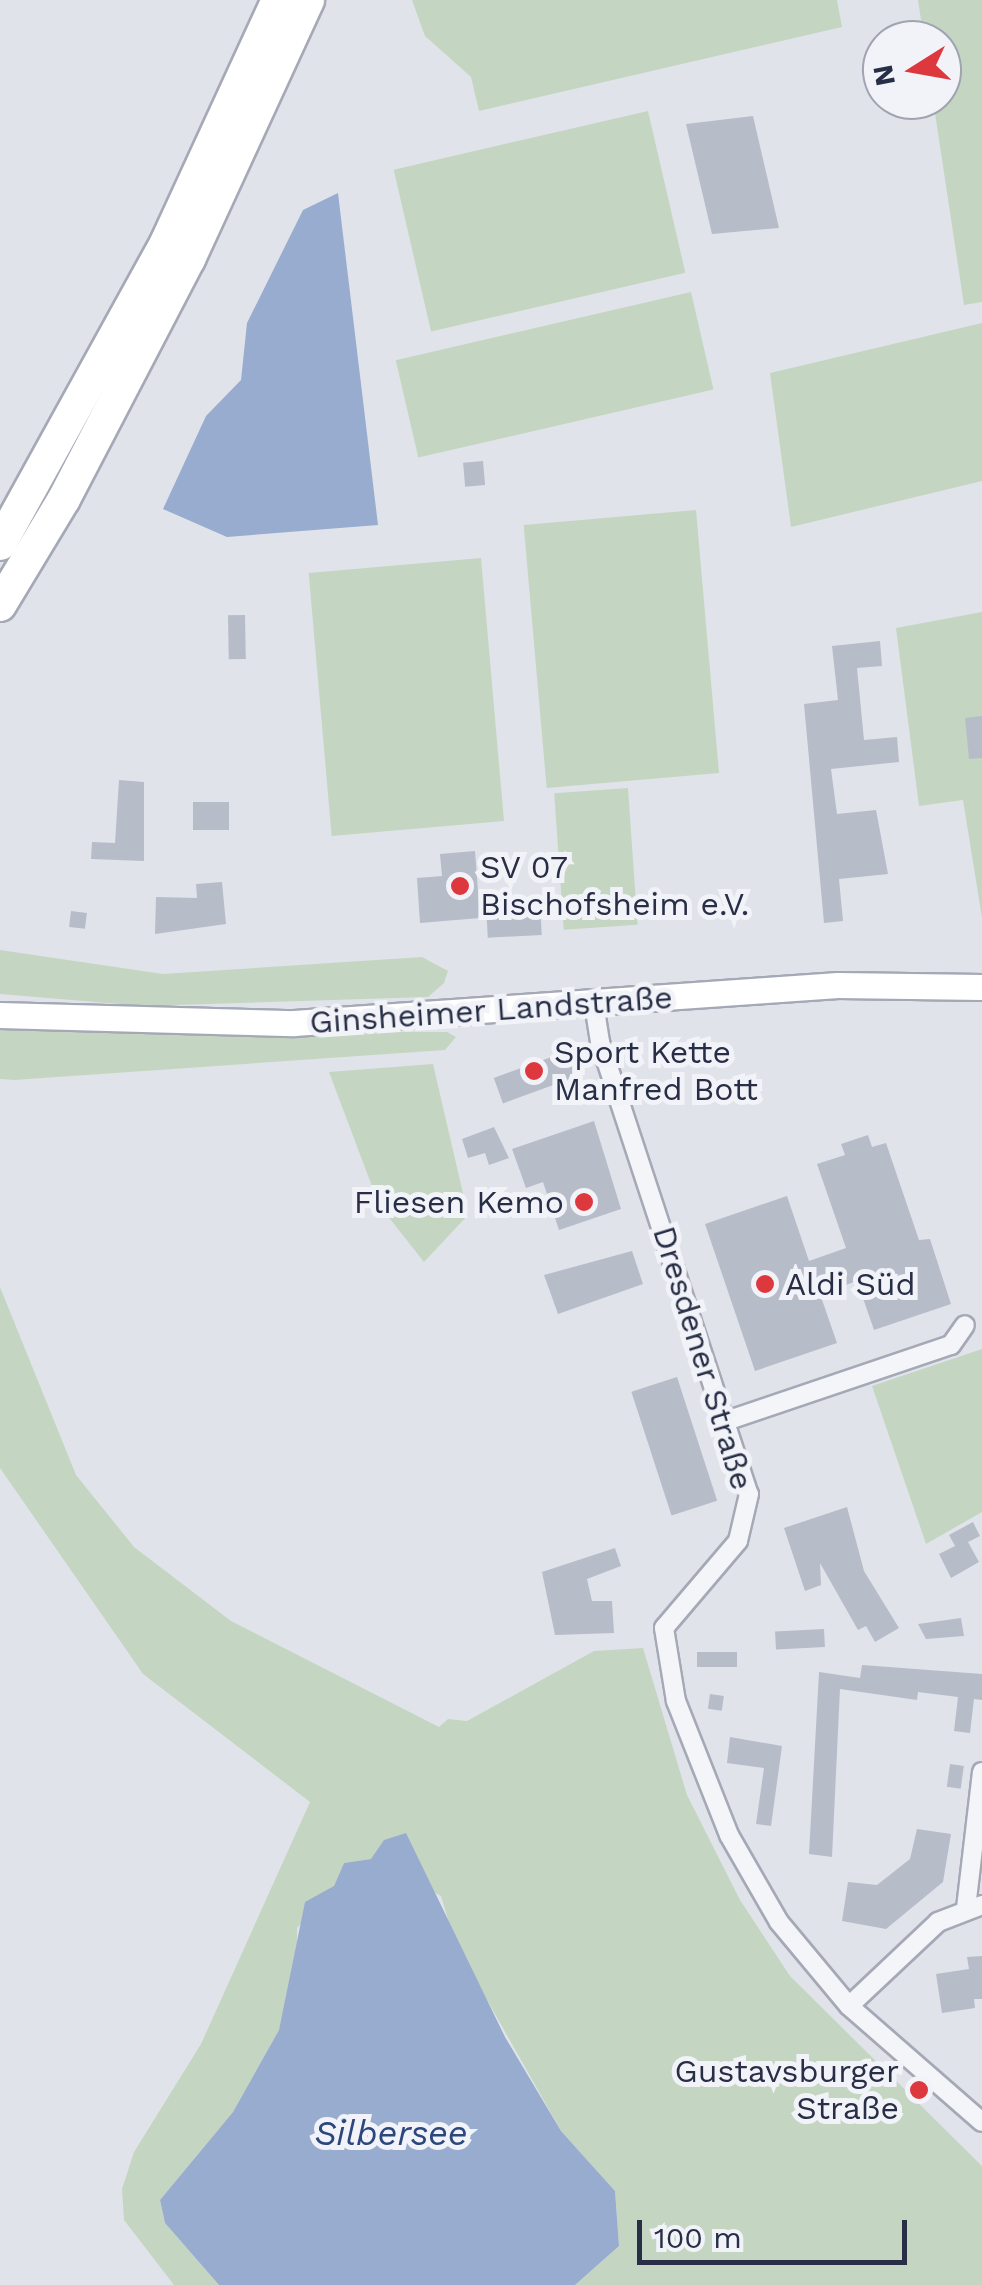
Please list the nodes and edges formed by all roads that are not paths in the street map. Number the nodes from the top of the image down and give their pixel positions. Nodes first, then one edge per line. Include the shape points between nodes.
1 (278, 0) edge
2 (308, 0) edge
3 (0, 544) edge
4 (0, 605) edge
5 (982, 987) edge
6 (594, 1004) junction
7 (0, 1015) edge
8 (965, 1326) dead end
9 (729, 1420) junction
10 (982, 1772) edge
11 (974, 1906) edge
12 (849, 2006) junction
13 (982, 2122) edge

1 - 3 highway via 167,240
2 - 4 highway via 190,259 64,499
5 - 6 main road, Ginsheimer Landstraße via 838,985
6 - 7 main road, Ginsheimer Landstraße via 294,1023
6 - 9 street, Dresdener Straße via 604,1053
8 - 9 street via 950,1345
9 - 12 street, Dresdener Straße via 749,1494 745,1525 669,1619 665,1662 697,1758 753,1879 779,1922
10 - 11 street
11 - 12 street via 938,1922
12 - 13 street, Dresdener Straße

